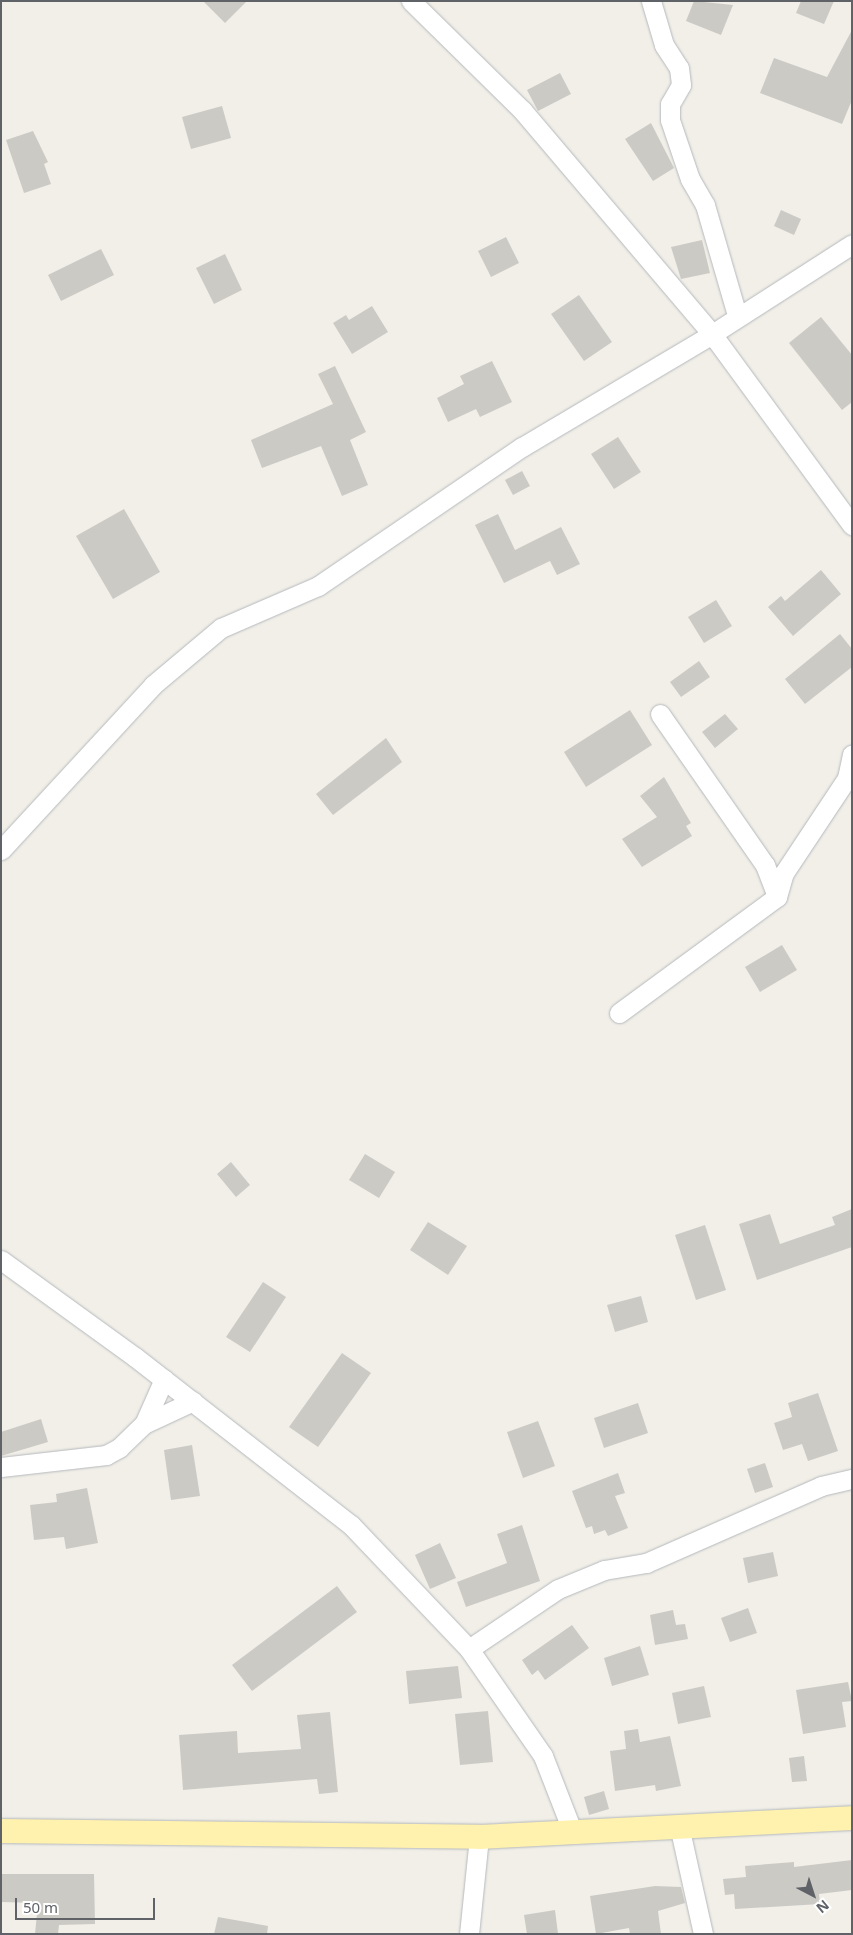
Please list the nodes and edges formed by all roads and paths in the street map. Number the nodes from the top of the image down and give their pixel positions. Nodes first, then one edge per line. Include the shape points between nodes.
1 (411, 1) edge
2 (652, 1) edge
3 (852, 244) edge
4 (737, 315) junction
5 (712, 334) junction
6 (852, 525) edge
7 (660, 714) dead end
8 (852, 755) edge
9 (1, 850) edge
10 (777, 896) junction
11 (619, 1013) dead end
12 (1, 1260) edge
13 (164, 1379) junction
14 (193, 1401) junction
15 (144, 1424) junction
16 (1, 1467) edge
17 (852, 1479) edge
18 (469, 1649) junction
19 (852, 1818) edge
20 (1, 1830) edge
21 (680, 1830) junction
22 (573, 1833) junction
23 (479, 1838) junction
24 (469, 1934) edge
25 (703, 1934) edge

1 - 5 street via 522,110
2 - 4 street via 664,45 679,68 681,86 670,104 670,120 690,179 705,205
3 - 4 street
4 - 5 street
5 - 6 street
5 - 9 street via 522,447 318,586 221,628 153,685
7 - 10 street via 765,865
8 - 10 street via 847,778 784,873
10 - 11 street
12 - 13 street
13 - 14 street
13 - 15 street
14 - 15 street
14 - 18 street via 351,1525
15 - 16 street via 130,1440 106,1455
17 - 18 street via 821,1486 646,1563 604,1570 558,1589
18 - 22 street via 543,1756
19 - 21 main road
20 - 23 main road
21 - 22 main road
21 - 25 street
22 - 23 main road
23 - 24 street

